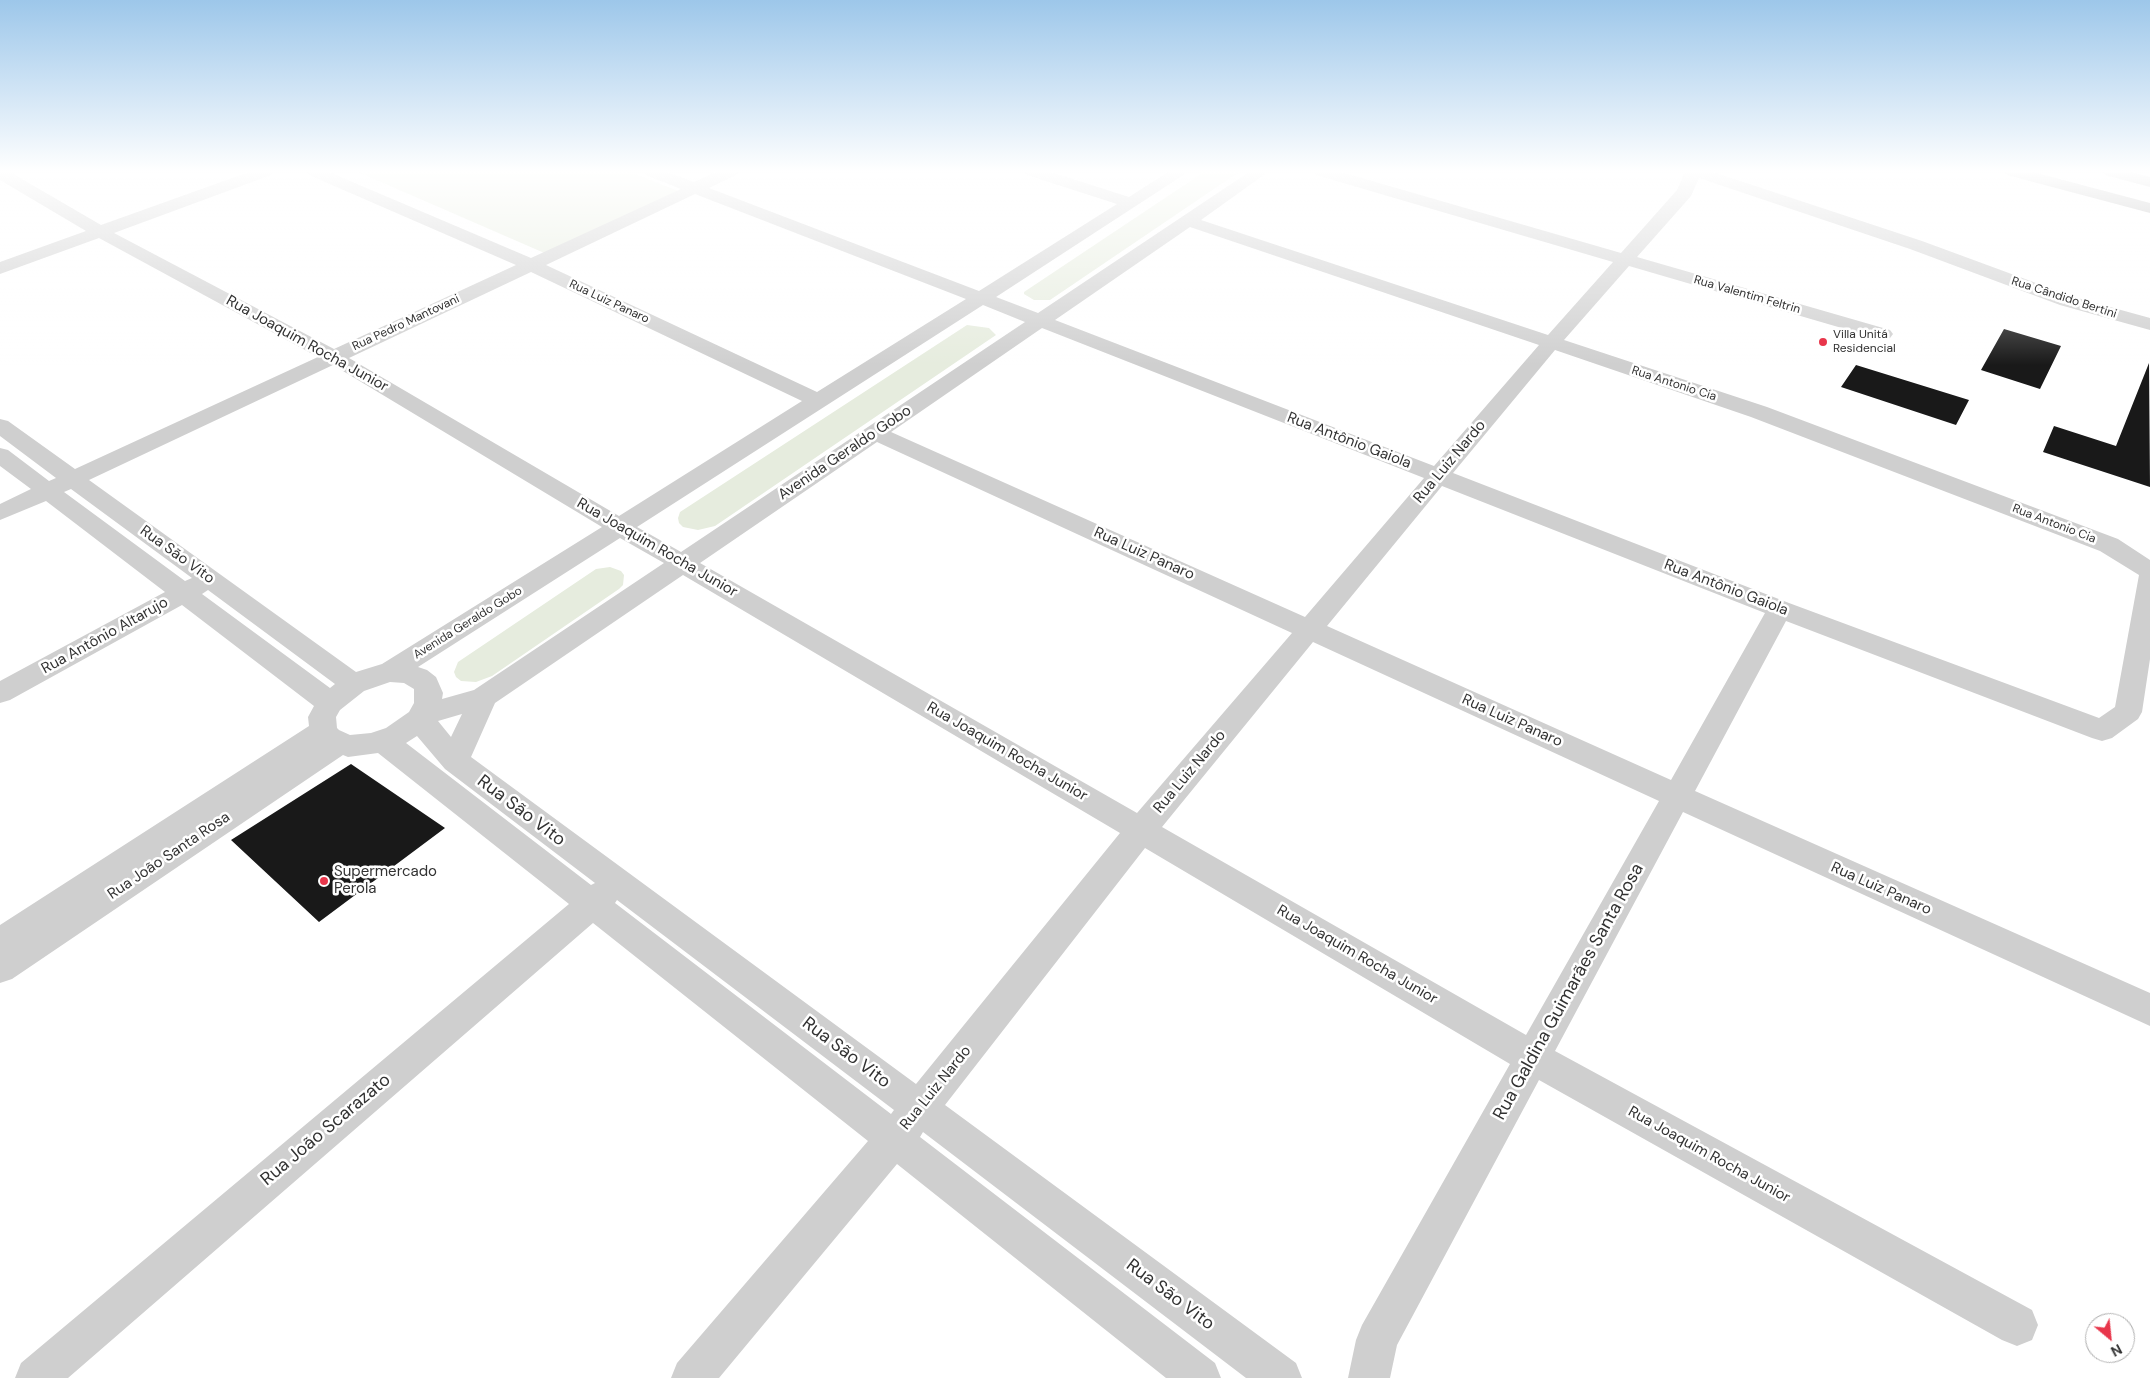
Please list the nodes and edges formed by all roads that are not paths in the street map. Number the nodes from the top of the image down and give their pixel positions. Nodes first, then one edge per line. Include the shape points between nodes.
1 (88, 236) edge
2 (108, 236) edge
3 (465, 236) edge
4 (592, 236) edge
5 (820, 236) edge
6 (1079, 236) edge
7 (1165, 236) edge
8 (1234, 236) edge
9 (1544, 236) edge
10 (1647, 236) edge
11 (1890, 236) edge
12 (1626, 260) junction
13 (531, 265) junction
14 (0, 268) edge
15 (981, 299) junction
16 (1041, 321) junction
17 (2150, 324) edge
18 (1883, 334) dead end
19 (1551, 343) junction
20 (334, 357) junction
21 (818, 401) junction
22 (0, 426) edge
23 (875, 433) junction
24 (0, 455) edge
25 (1438, 476) junction
26 (73, 478) junction
27 (48, 490) junction
28 (0, 513) edge
29 (620, 527) junction
30 (683, 563) junction
31 (2150, 571) edge
32 (2150, 577) edge
33 (210, 579) junction
34 (184, 593) junction
35 (1780, 609) junction
36 (1309, 629) junction
37 (390, 672) junction
38 (354, 684) junction
39 (0, 694) edge
40 (484, 697) junction
41 (420, 717) junction
42 (330, 726) junction
43 (383, 741) junction
44 (455, 761) junction
45 (1677, 796) junction
46 (1141, 830) junction
47 (605, 893) junction
48 (0, 943) edge
49 (0, 968) edge
50 (2150, 1010) edge
51 (1533, 1058) junction
52 (920, 1108) junction
53 (894, 1140) junction
54 (2017, 1325) dead end
55 (36, 1378) edge
56 (692, 1378) edge
57 (1200, 1378) edge
58 (1281, 1378) edge
59 (1369, 1378) edge

1 - 14 street
2 - 20 street, Rua Joaquim Rocha Junior
3 - 13 street, Rua Luiz Panaro
4 - 13 street, Rua Pedro Mantovani
5 - 15 street, Rua Antônio Gaiola
6 - 15 street, Avenida Geraldo Gobo
7 - 16 street, Avenida Geraldo Gobo
8 - 19 street, Rua Antonio Cia
9 - 12 street, Rua Valentim Feltrin
10 - 12 street, Rua Luiz Nardo
11 - 17 street, Rua Cândido Bertini via 2068,301
12 - 18 street, Rua Valentim Feltrin
12 - 19 street, Rua Luiz Nardo
13 - 20 street, Rua Pedro Mantovani
13 - 21 street, Rua Luiz Panaro
15 - 16 street, Rua Antônio Gaiola
15 - 21 street, Avenida Geraldo Gobo
16 - 23 street, Avenida Geraldo Gobo
16 - 25 street, Rua Antônio Gaiola
19 - 25 street, Rua Luiz Nardo
19 - 31 street, Rua Antonio Cia via 1758,412 2109,545
20 - 26 street, Rua Pedro Mantovani
20 - 29 street, Rua Joaquim Rocha Junior
21 - 29 street, Avenida Geraldo Gobo
22 - 26 street, Rua São Vito
23 - 30 street, Avenida Geraldo Gobo
23 - 36 street, Rua Luiz Panaro
24 - 27 street, Rua São Vito
25 - 35 street, Rua Antônio Gaiola
25 - 36 street, Rua Luiz Nardo
26 - 27 street, Rua Pedro Mantovani
26 - 33 street, Rua São Vito
27 - 28 street, Rua Pedro Mantovani
27 - 34 street, Rua São Vito
29 - 30 street, Rua Joaquim Rocha Junior
29 - 37 street, Avenida Geraldo Gobo
30 - 40 street, Avenida Geraldo Gobo
30 - 46 street, Rua Joaquim Rocha Junior
32 - 35 street, Rua Antônio Gaiola via 2128,712 2102,730
33 - 34 street, Rua Antônio Altarujo
33 - 38 street, Rua São Vito
34 - 39 street, Rua Antônio Altarujo
34 - 42 street, Rua São Vito
35 - 45 street, Rua Galdina Guimarães Santa Rosa
36 - 45 street, Rua Luiz Panaro
36 - 46 street, Rua Luiz Nardo
37 - 38 street
37 - 41 street via 418,677 426,684 430,693 428,704
38 - 42 street
40 - 41 street, Avenida Geraldo Gobo
40 - 44 street
41 - 43 street via 396,736
41 - 44 street, Rua São Vito
42 - 43 street via 359,746
42 - 48 street, Rua João Santa Rosa
42 - 49 street, Rua João Santa Rosa
43 - 47 street, Rua São Vito
44 - 47 street, Rua São Vito
45 - 50 street, Rua Luiz Panaro
45 - 51 street, Rua Galdina Guimarães Santa Rosa
46 - 51 street, Rua Joaquim Rocha Junior
46 - 52 street, Rua Luiz Nardo
47 - 52 street, Rua São Vito
47 - 53 street, Rua São Vito
47 - 55 street, Rua João Scarazato
51 - 54 street, Rua Joaquim Rocha Junior
51 - 59 street, Rua Galdina Guimarães Santa Rosa via 1377,1340
52 - 53 street, Rua Luiz Nardo
52 - 58 street, Rua São Vito
53 - 56 street, Rua Luiz Nardo
53 - 57 street, Rua São Vito

